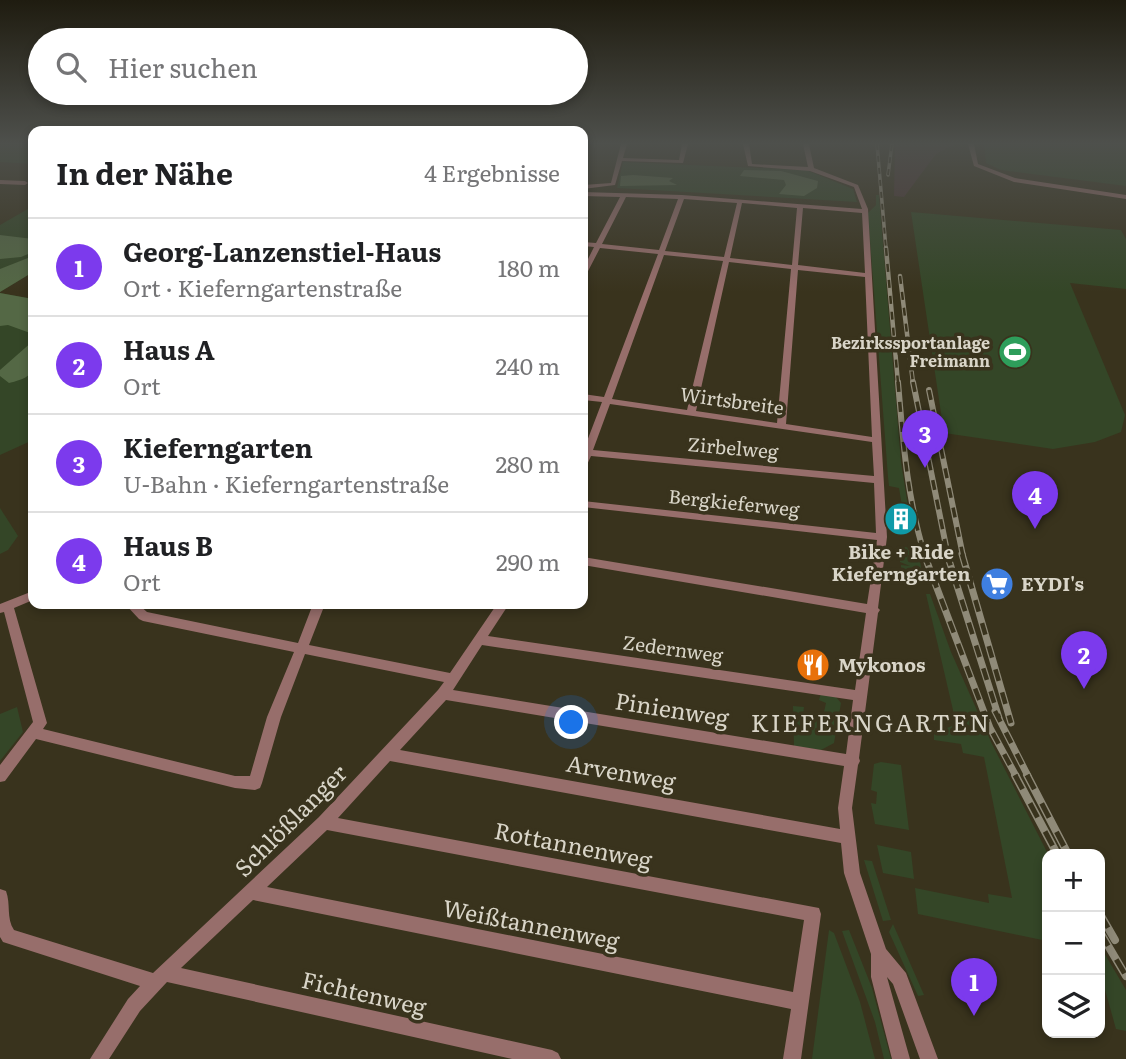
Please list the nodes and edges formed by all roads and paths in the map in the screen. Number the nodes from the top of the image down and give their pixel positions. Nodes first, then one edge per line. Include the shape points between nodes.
1 (859, 193) edge
2 (1102, 193) edge
3 (588, 194) edge
4 (624, 194) junction
5 (682, 197) junction
6 (1126, 197) edge
7 (740, 201) junction
8 (800, 206) junction
9 (862, 211) junction
10 (588, 245) edge
11 (598, 246) junction
12 (662, 253) junction
13 (727, 261) junction
14 (588, 265) edge
15 (796, 268) junction
16 (867, 275) junction
17 (588, 398) edge
18 (607, 400) junction
19 (691, 412) junction
20 (781, 425) junction
21 (876, 440) junction
22 (588, 446) edge
23 (588, 453) edge
24 (880, 480) junction
25 (588, 505) edge
26 (882, 537) junction
27 (588, 562) edge
28 (28, 597) edge
29 (4, 608) edge
30 (136, 609) edge
31 (317, 609) edge
32 (500, 609) edge
33 (874, 610) junction
34 (479, 640) junction
35 (302, 649) junction
36 (453, 679) junction
37 (443, 694) junction
38 (861, 696) junction
39 (36, 733) junction
40 (387, 754) junction
41 (853, 761) junction
42 (0, 776) edge
43 (324, 822) junction
44 (846, 836) junction
45 (253, 892) junction
46 (0, 897) edge
47 (879, 954) junction
48 (160, 977) junction
49 (800, 1002) junction
50 (99, 1059) edge
51 (552, 1059) edge
52 (792, 1059) edge
53 (901, 1059) edge
54 (929, 1059) edge

1 - 9 street
2 - 6 street
3 - 4 street
4 - 5 street
4 - 11 street
5 - 7 street
5 - 12 street
7 - 8 street
7 - 13 street
8 - 9 street
8 - 15 street
9 - 16 street
10 - 11 street
11 - 12 street
11 - 14 street
12 - 13 street
12 - 18 street
13 - 15 street
13 - 19 street
15 - 16 street
15 - 20 street
16 - 21 street
17 - 18 street, Wirtsbreite
18 - 19 street, Wirtsbreite
18 - 22 street
19 - 20 street, Wirtsbreite
20 - 21 street, Wirtsbreite
21 - 24 street
23 - 24 street, Zirbelweg
24 - 26 street
25 - 26 street, Bergkieferweg
26 - 33 street
27 - 33 street
28 - 29 street
29 - 39 street via 40,715
30 - 35 street via 143,616
31 - 35 street
32 - 34 street, Schlößlanger
33 - 38 street
34 - 36 street, Schlößlanger
34 - 38 street, Zedernweg
35 - 36 street
35 - 39 street via 274,717 255,783
36 - 37 street, Schlößlanger
37 - 40 street, Schlößlanger
37 - 41 street, Pinienweg
38 - 41 street
39 - 42 street
40 - 43 street, Schlößlanger
40 - 44 street, Arvenweg
41 - 44 street via 845,808
43 - 45 street, Schlößlanger
43 - 49 street, Rottannenweg via 813,914
44 - 47 street via 852,873
45 - 48 street, Schlößlanger
45 - 49 street, Weißtannenweg
46 - 48 street, Fichtenweg via 2,926 9,936
47 - 53 street via 879,977
47 - 54 street via 900,979
48 - 50 street, Schlößlanger via 134,1005
48 - 51 street, Fichtenweg
49 - 52 street

